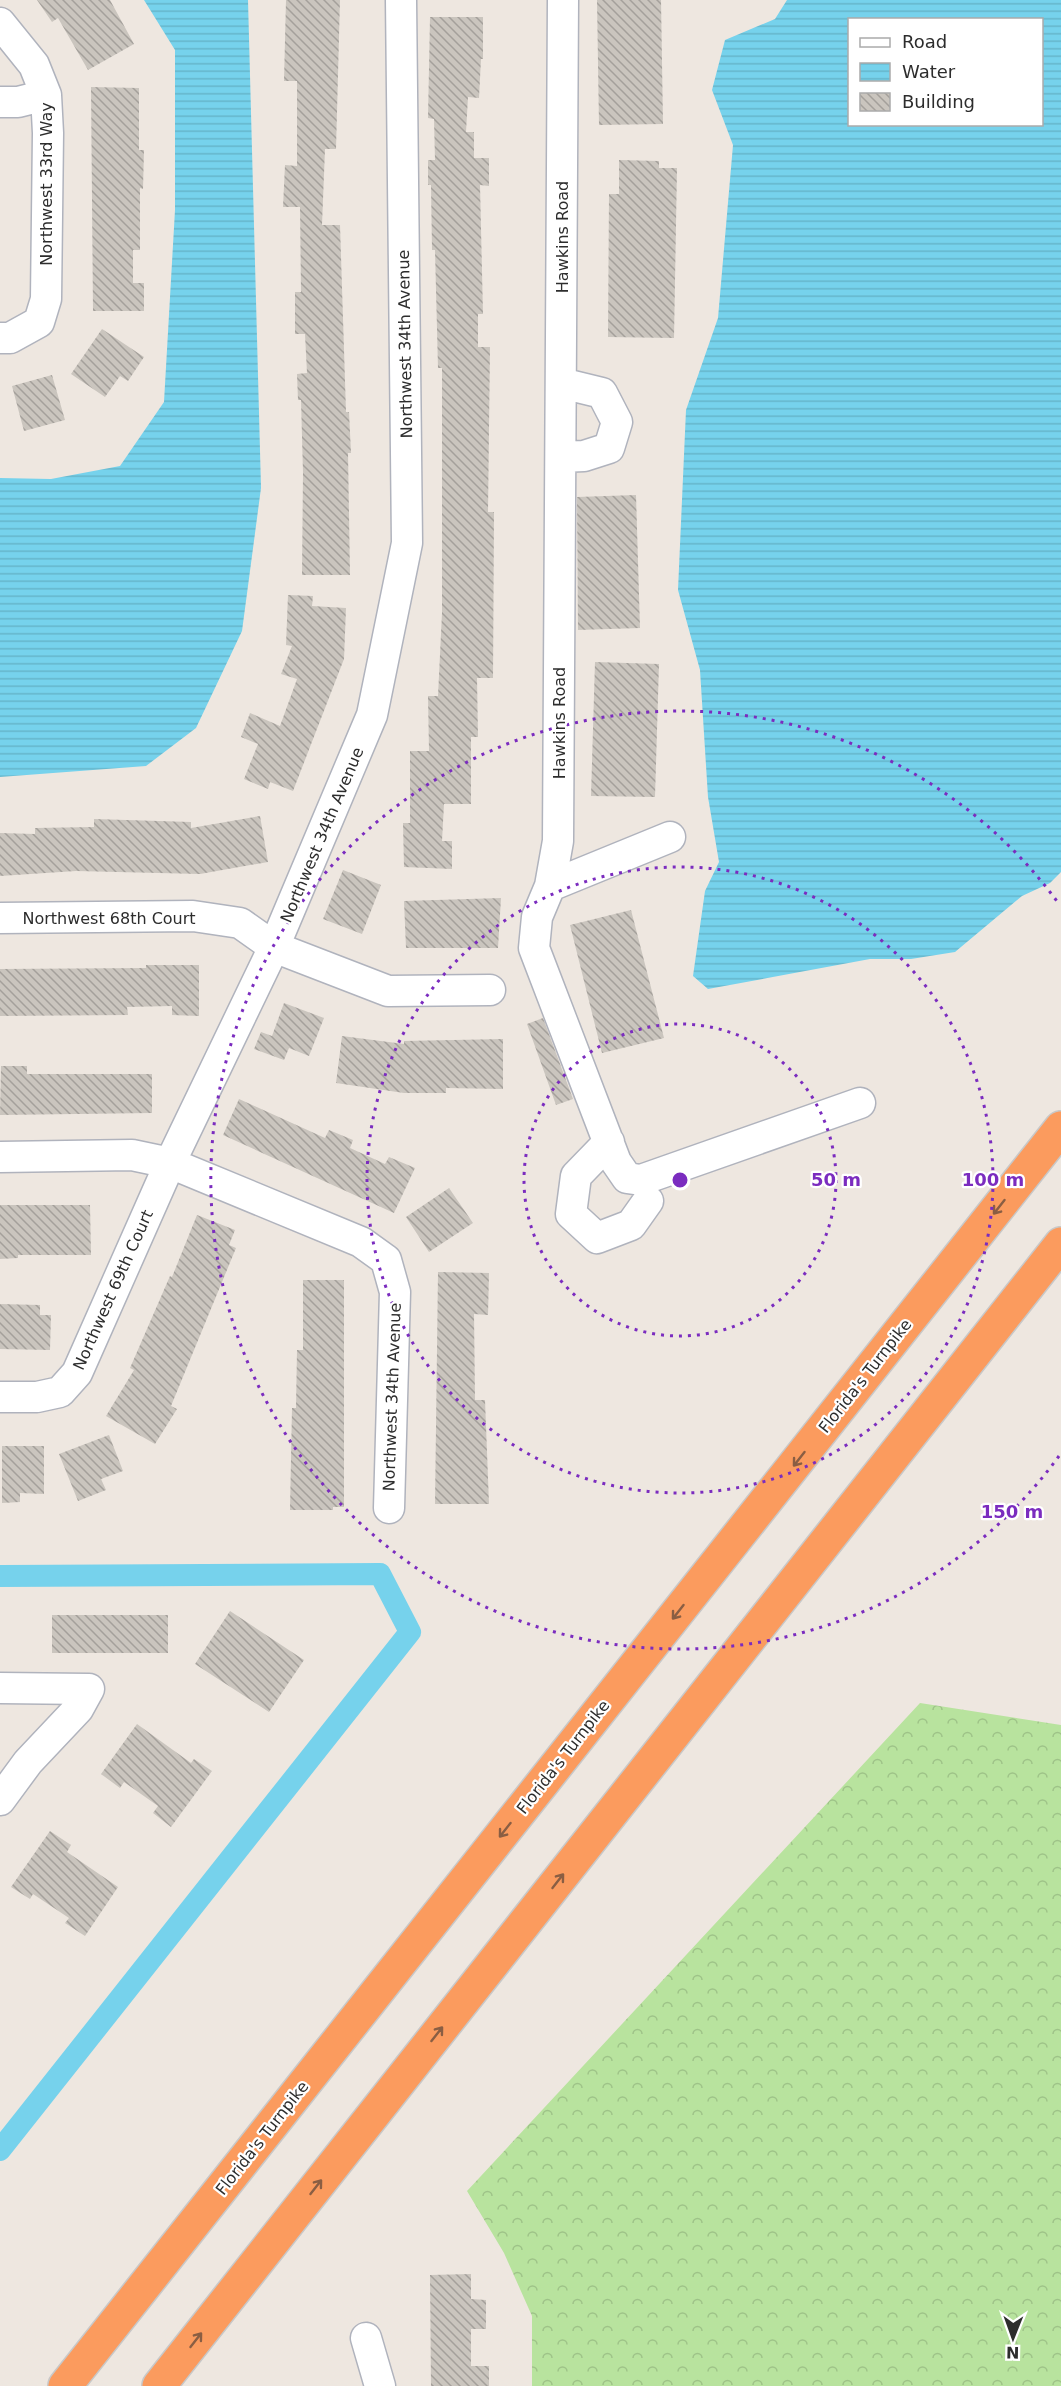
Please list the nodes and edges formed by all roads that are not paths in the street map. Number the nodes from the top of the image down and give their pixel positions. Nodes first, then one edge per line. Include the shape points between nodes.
1 (401, 0) edge
2 (563, 0) edge
3 (0, 23) edge
4 (46, 95) junction
5 (0, 102) edge
6 (0, 338) edge
7 (561, 383) junction
8 (561, 457) junction
9 (670, 837) dead end
10 (550, 886) junction
11 (0, 918) edge
12 (274, 947) junction
13 (490, 990) dead end
14 (861, 1103) dead end
15 (1061, 1128) edge
16 (609, 1142) junction
17 (0, 1157) edge
18 (170, 1163) junction
19 (648, 1201) dead end
20 (1061, 1244) edge
21 (0, 1397) edge
22 (389, 1508) dead end
23 (0, 1688) edge
24 (0, 1800) edge
25 (366, 2338) dead end
26 (65, 2386) edge
27 (159, 2386) edge
28 (380, 2386) edge

1 - 12 street, Northwest 34th Avenue via 407,543 372,715
2 - 7 street, Hawkins Road
3 - 4 street, Northwest 33rd Way via 34,64
4 - 5 street
4 - 6 street, Northwest 33rd Way via 46,298 39,322 10,338
7 - 8 street, Hawkins Road
7 - 8 street via 602,393 617,422 609,448 584,456
8 - 10 street, Hawkins Road via 558,841
9 - 10 street
10 - 16 street, Hawkins Road via 537,917 534,948
11 - 12 street, Northwest 68th Court via 193,916 240,923
12 - 13 street, Northwest 68th Court via 388,991
12 - 18 street, Northwest 34th Avenue
14 - 16 street, Hawkins Road via 641,1180 627,1178
15 -> 26 highway, Florida's Turnpike
16 - 19 street via 576,1176 571,1214 597,1238 631,1225
17 - 18 street via 132,1155
18 - 21 street, Northwest 69th Court via 77,1373 60,1392 37,1397
18 - 22 street, Northwest 34th Avenue via 361,1242 386,1260 395,1292
27 -> 20 highway
23 - 24 street via 89,1689 78,1710 28,1762
25 - 28 street

